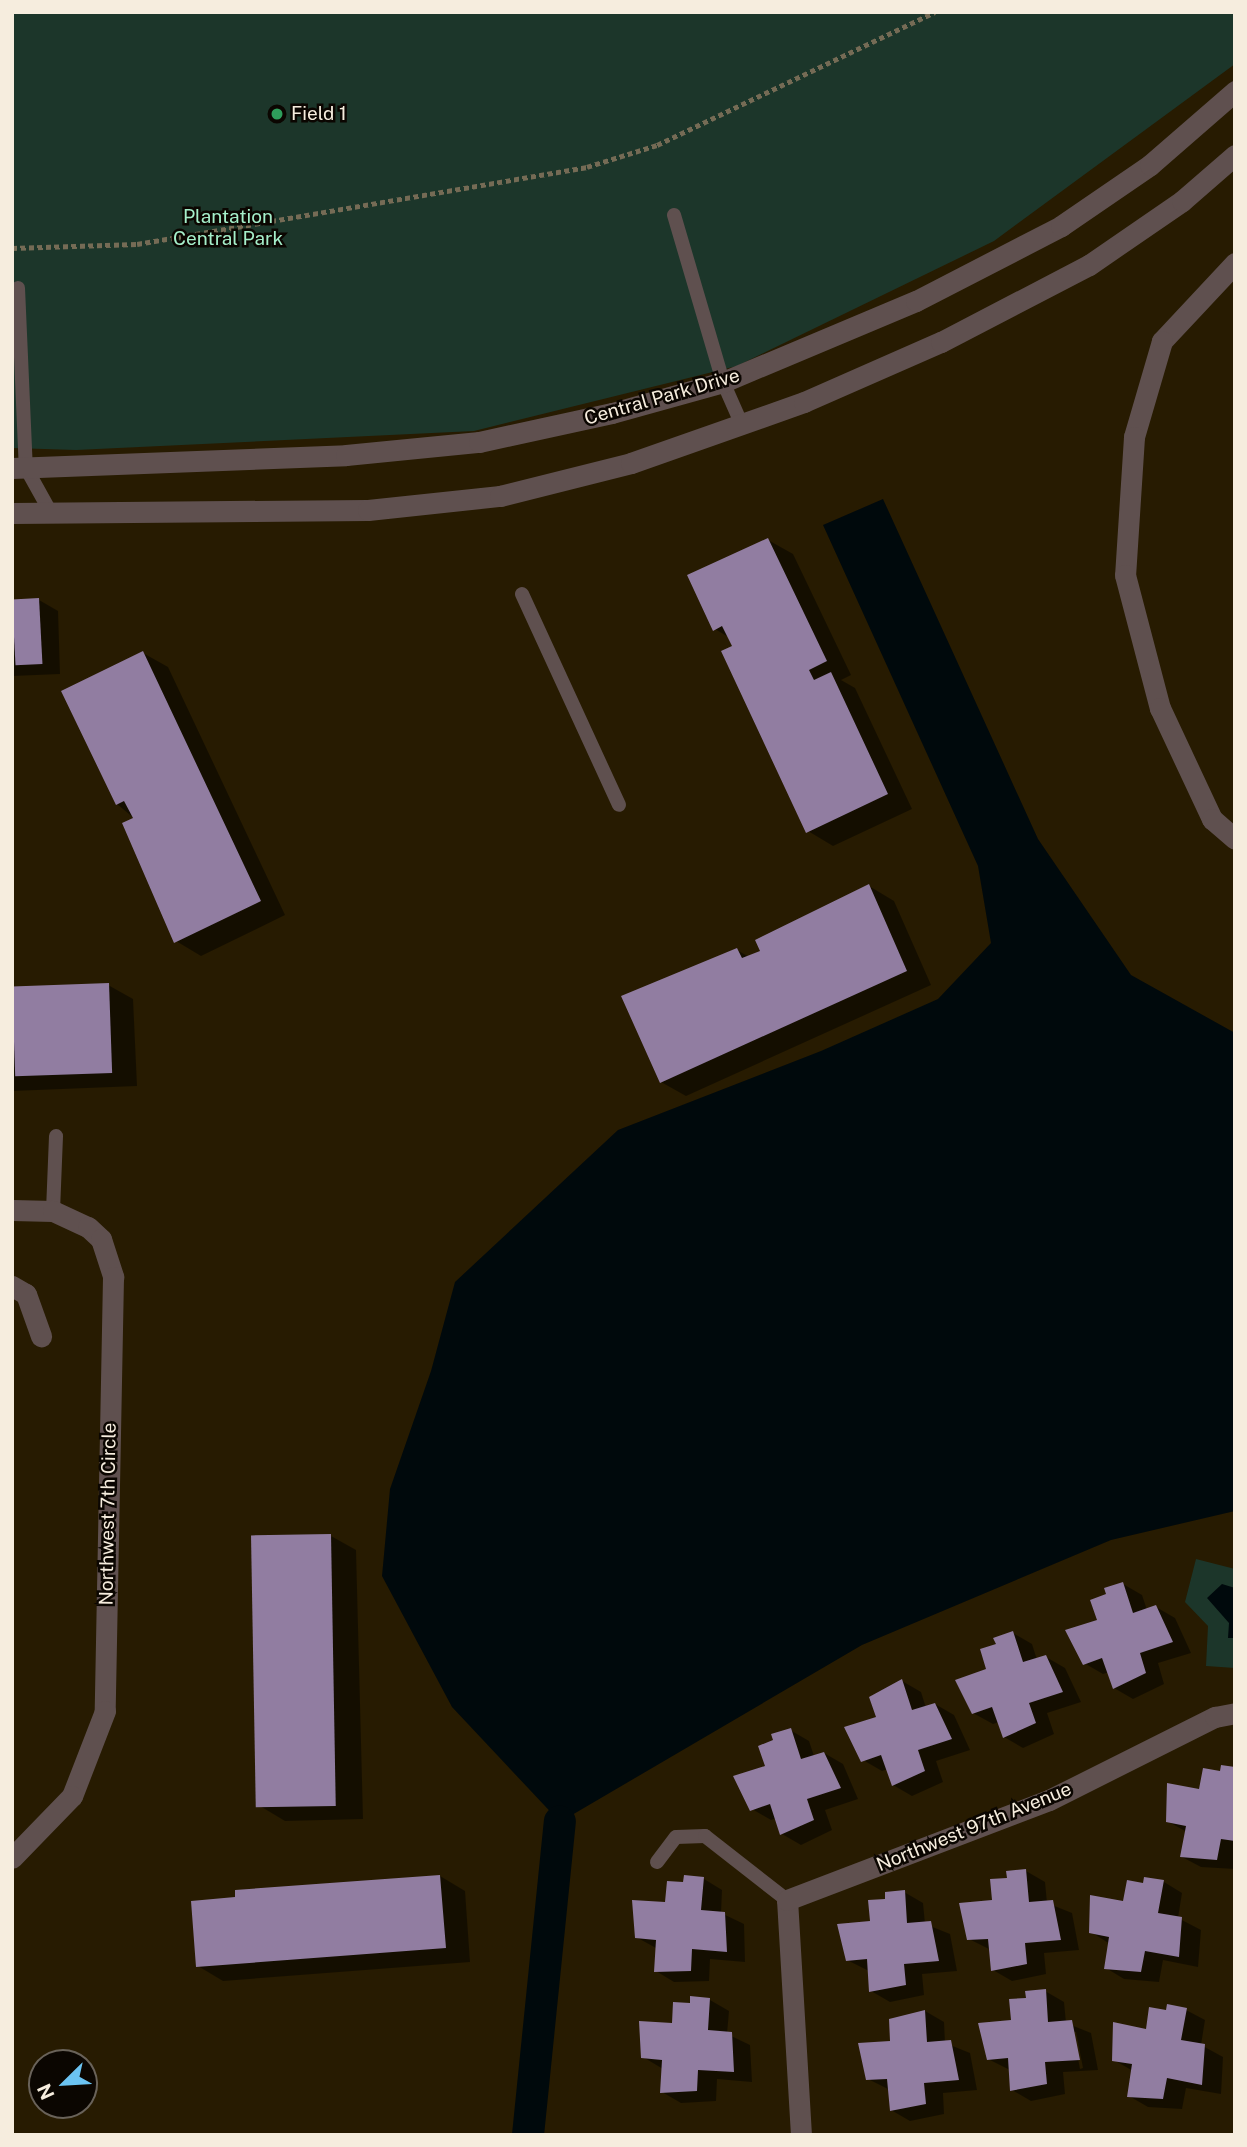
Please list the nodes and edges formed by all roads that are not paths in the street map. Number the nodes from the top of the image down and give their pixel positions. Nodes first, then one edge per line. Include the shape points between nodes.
1 (1235, 91) edge
2 (1235, 155) edge
3 (674, 215) dead end
4 (1235, 262) edge
5 (18, 288) dead end
6 (723, 382) junction
7 (742, 425) junction
8 (19, 468) edge
9 (12, 513) edge
10 (51, 513) junction
11 (522, 594) dead end
12 (619, 805) dead end
13 (1235, 839) edge
14 (56, 1136) dead end
15 (12, 1210) edge
16 (53, 1211) junction
17 (12, 1286) edge
18 (41, 1336) dead end
19 (1235, 1713) edge
20 (12, 1858) edge
21 (657, 1862) dead end
22 (787, 1900) junction
23 (801, 2135) edge

1 - 6 street, Central Park Drive via 1150,165 1060,226 916,302
2 - 7 street via 1182,201 1089,265 941,342
3 - 6 lane
4 - 13 street via 1162,341 1134,437 1125,575 1160,708 1212,819
5 - 8 lane
6 - 7 lane
6 - 8 street, Central Park Drive via 479,442 346,456
7 - 10 street via 631,463 500,495 368,510
8 - 10 lane
9 - 10 street
11 - 12 lane
14 - 16 lane
15 - 16 street, Northwest 7th Circle
16 - 20 street, Northwest 7th Circle via 75,1219 102,1239 113,1277 105,1711 72,1797
17 - 18 street via 26,1294
19 - 22 street, Northwest 97th Avenue via 1215,1717 1049,1800
21 - 22 lane via 676,1837 705,1836
22 - 23 street

